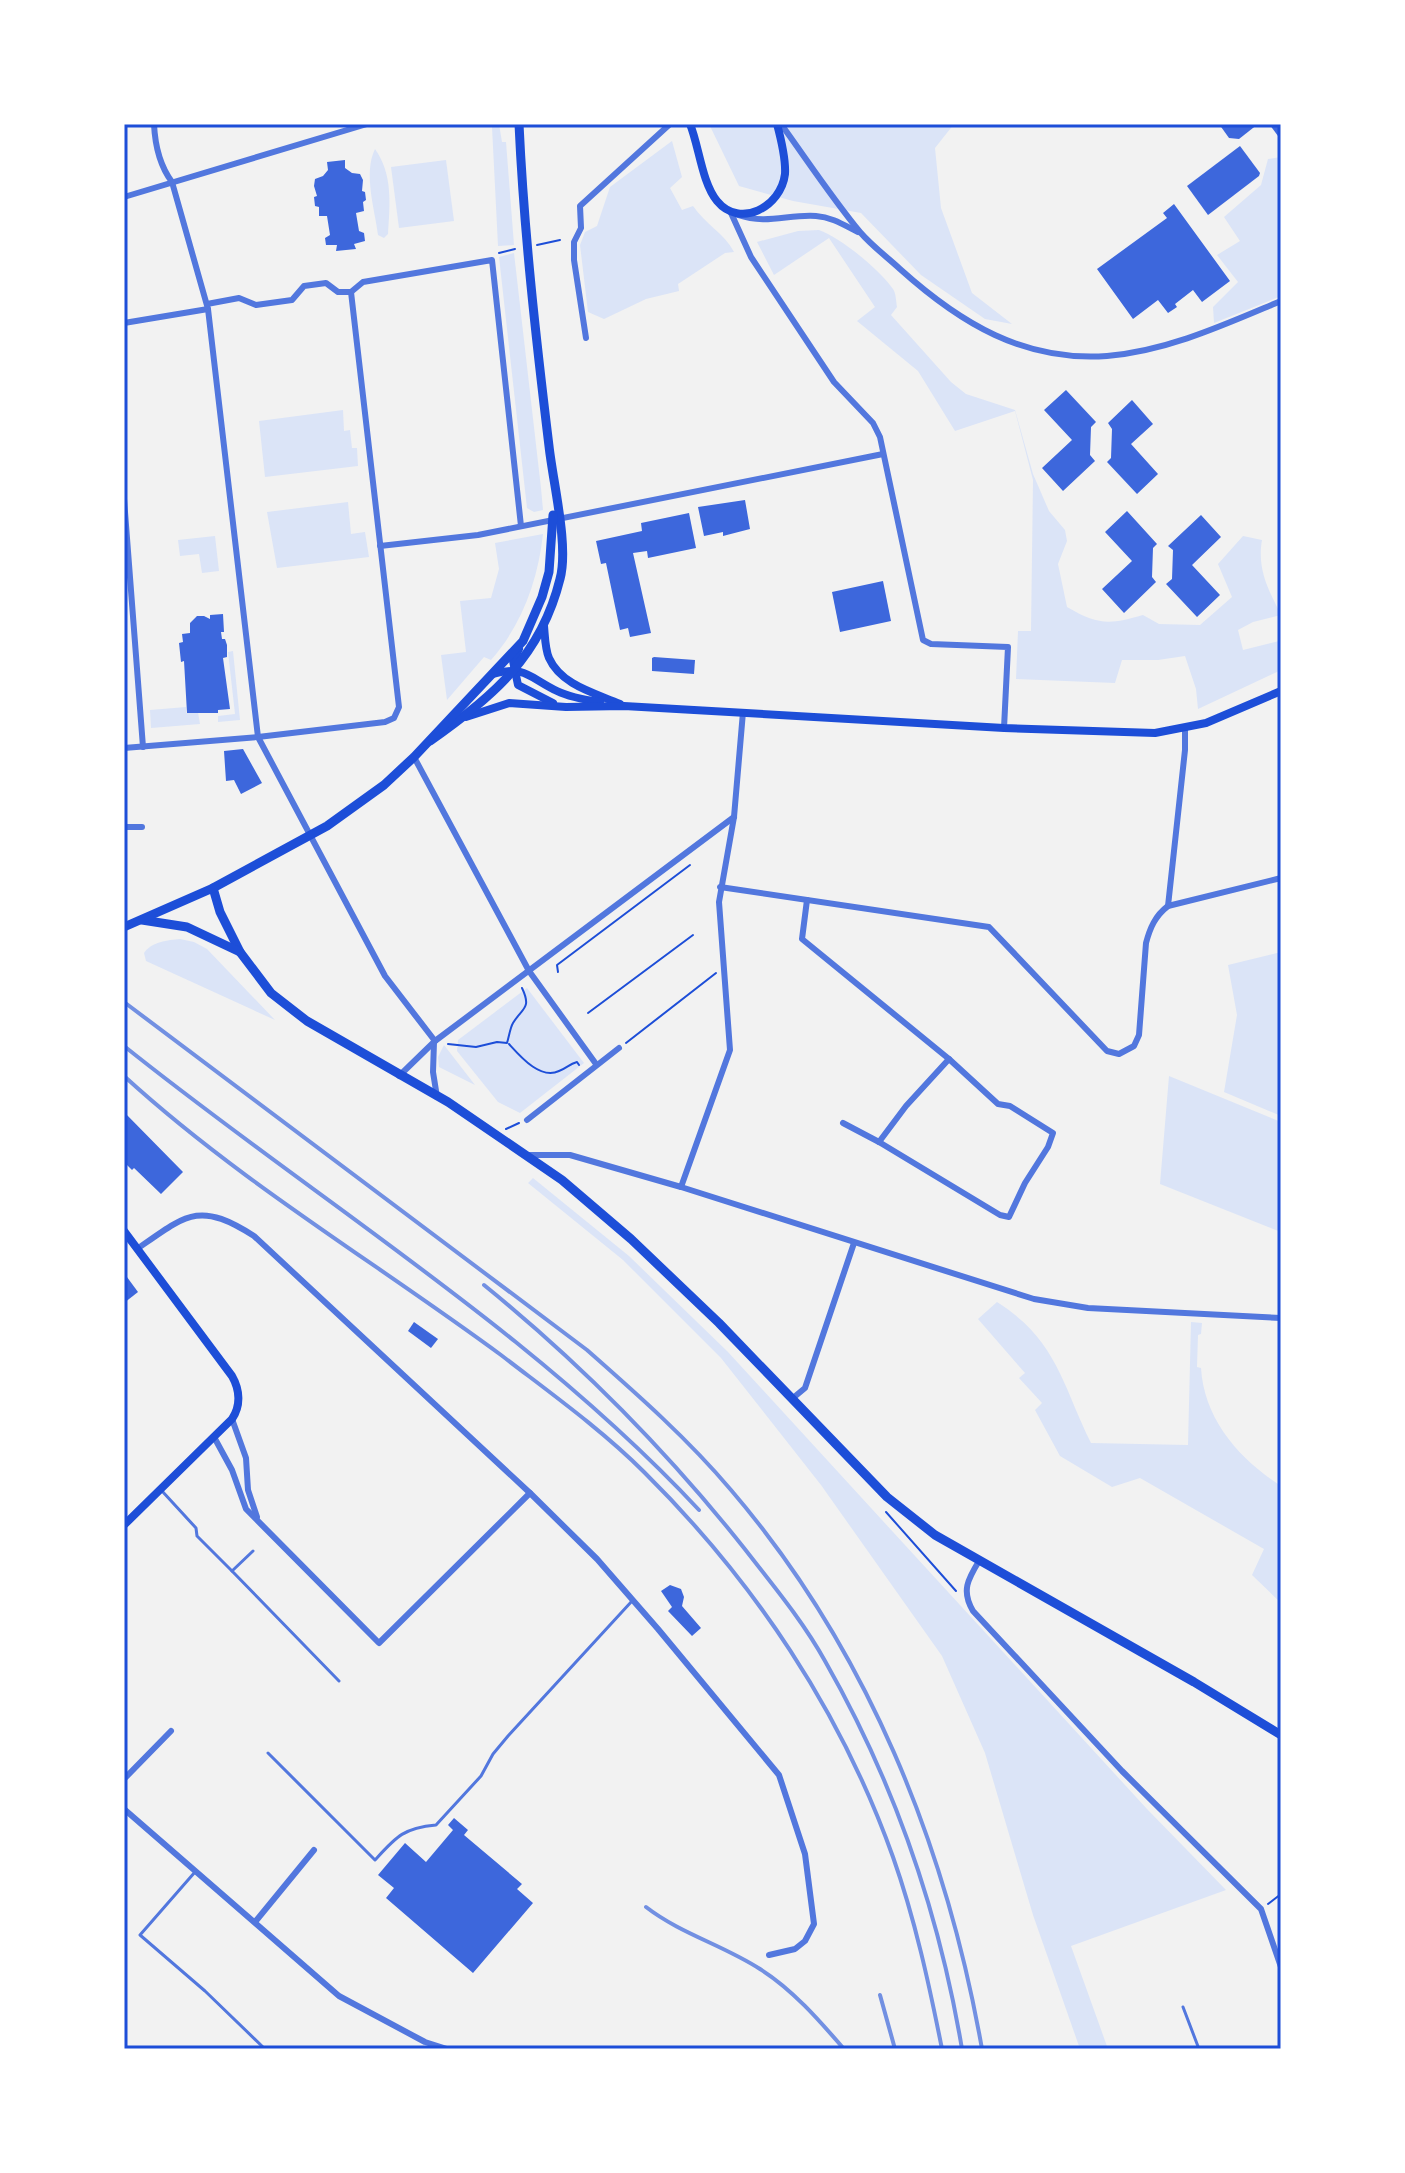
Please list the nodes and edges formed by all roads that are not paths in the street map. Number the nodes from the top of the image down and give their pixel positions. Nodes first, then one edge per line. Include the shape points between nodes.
1 (154, 124) edge
2 (367, 124) edge
3 (519, 124) edge
4 (670, 124) edge
5 (690, 124) edge
6 (779, 124) edge
7 (172, 182) junction
8 (124, 197) edge
9 (735, 214) junction
10 (861, 234) junction
11 (351, 292) junction
12 (1281, 301) edge
13 (207, 306) junction
14 (124, 323) edge
15 (586, 338) dead end
16 (883, 454) junction
17 (554, 490) junction
18 (124, 499) edge
19 (521, 526) junction
20 (380, 546) junction
21 (544, 626) junction
22 (523, 641) junction
23 (514, 670) junction
24 (493, 674) junction
25 (1281, 691) edge
26 (624, 706) junction
27 (566, 707) junction
28 (743, 712) junction
29 (462, 719) junction
30 (1004, 728) junction
31 (1185, 729) junction
32 (258, 737) junction
33 (430, 741) junction
34 (143, 747) junction
35 (124, 748) edge
36 (414, 757) junction
37 (734, 817) junction
38 (124, 827) edge
39 (142, 827) dead end
40 (310, 836) junction
41 (1281, 878) edge
42 (720, 887) junction
43 (213, 888) junction
44 (807, 900) junction
45 (1168, 906) junction
46 (142, 920) junction
47 (124, 927) edge
48 (240, 952) junction
49 (529, 971) junction
50 (435, 1042) junction
51 (619, 1048) road end
52 (949, 1059) junction
53 (596, 1064) junction
54 (399, 1076) junction
55 (437, 1097) junction
56 (527, 1120) road end
57 (843, 1123) dead end
58 (879, 1142) junction
59 (529, 1155) junction
60 (681, 1187) junction
61 (124, 1231) edge
62 (854, 1243) junction
63 (137, 1249) junction
64 (1281, 1318) edge
65 (793, 1398) junction
66 (232, 1419) junction
67 (214, 1437) junction
68 (160, 1489) junction
69 (530, 1493) junction
70 (258, 1520) junction
71 (124, 1525) edge
72 (253, 1551) dead end
73 (979, 1561) junction
74 (232, 1571) junction
75 (633, 1599) junction
76 (339, 1681) dead end
77 (171, 1731) dead end
78 (1281, 1735) edge
79 (268, 1753) dead end
80 (124, 1779) edge
81 (124, 1809) edge
82 (314, 1850) dead end
83 (195, 1872) junction
84 (255, 1922) junction
85 (769, 1955) dead end
86 (1281, 1967) edge
87 (1183, 2007) dead end
88 (265, 2049) edge
89 (447, 2049) edge
90 (1199, 2049) edge

1 - 7 street via 164,171
2 - 7 street
3 - 17 main road via 531,292
4 - 15 street via 580,206 574,260
5 - 9 main road via 712,195
6 - 9 main road via 782,185 761,209
6 - 10 street
7 - 8 street
7 - 13 street
9 - 10 street via 766,220 821,216
9 - 16 street via 751,257 834,382 873,423
10 - 12 street via 935,299 983,331 1053,354 1109,356 1153,348
11 - 13 street via 338,292 326,283 304,286 292,300 256,305 239,298
11 - 19 street via 363,282 492,260
11 - 20 street
13 - 14 street
13 - 32 street
16 - 19 street
16 - 30 street via 923,640 1008,647
17 - 21 main road via 564,557
17 - 22 main road via 549,572
18 - 34 street
19 - 20 street
20 - 32 street via 399,707 394,718
21 - 23 main road
21 - 26 main road via 548,656 557,671
22 - 23 main road
22 - 24 main road
23 - 24 main road
23 - 26 main road via 566,694
23 - 27 main road via 518,685
23 - 29 main road
24 - 33 main road
25 - 31 main road
26 - 27 main road
26 - 28 main road
27 - 29 main road via 509,703
28 - 30 main road
28 - 37 street
29 - 33 main road
30 - 31 main road via 1155,733
31 - 45 street
32 - 34 street
32 - 40 street
33 - 36 main road
34 - 35 street
36 - 40 main road via 384,785
36 - 49 street
37 - 42 street
37 - 49 street
38 - 39 street
40 - 43 main road
40 - 50 street via 385,976
41 - 45 street
42 - 44 street
42 - 60 street via 730,1050
43 - 46 main road
43 - 48 main road
44 - 45 street via 989,927 1107,1051 1119,1054 1137,1042 1146,943 1156,918
44 - 52 street via 802,939
46 - 47 main road
46 - 48 main road via 187,927
48 - 54 main road via 289,1008
49 - 50 street
49 - 53 street
50 - 54 street
50 - 55 street
51 - 53 street
52 - 58 street
52 - 58 street via 998,1104 1053,1133 1009,1217
53 - 56 street
54 - 55 main road
55 - 59 main road
57 - 58 street
59 - 60 street via 570,1155
59 - 65 main road via 631,1239
60 - 62 street
61 - 63 main road
62 - 64 street via 1063,1305
62 - 65 street via 805,1388
63 - 66 main road via 235,1381 238,1404
63 - 69 street via 186,1218 214,1215 232,1222 254,1236
65 - 73 main road via 897,1506
66 - 67 main road
66 - 70 street
67 - 68 main road
67 - 70 street via 241,1500
68 - 71 main road
68 - 74 lane
69 - 70 street via 379,1643
69 - 75 street
72 - 74 lane
73 - 78 main road
73 - 86 street via 965,1590 973,1611 1122,1771 1261,1909
74 - 76 lane
75 - 79 lane via 508,1736 481,1776 436,1825 414,1827 397,1836 375,1860
75 - 85 street via 779,1775 805,1854 814,1924 795,1949
77 - 80 street
81 - 83 street
82 - 84 street
83 - 84 street
83 - 88 lane via 140,1935
84 - 89 street via 339,1996
87 - 90 lane

